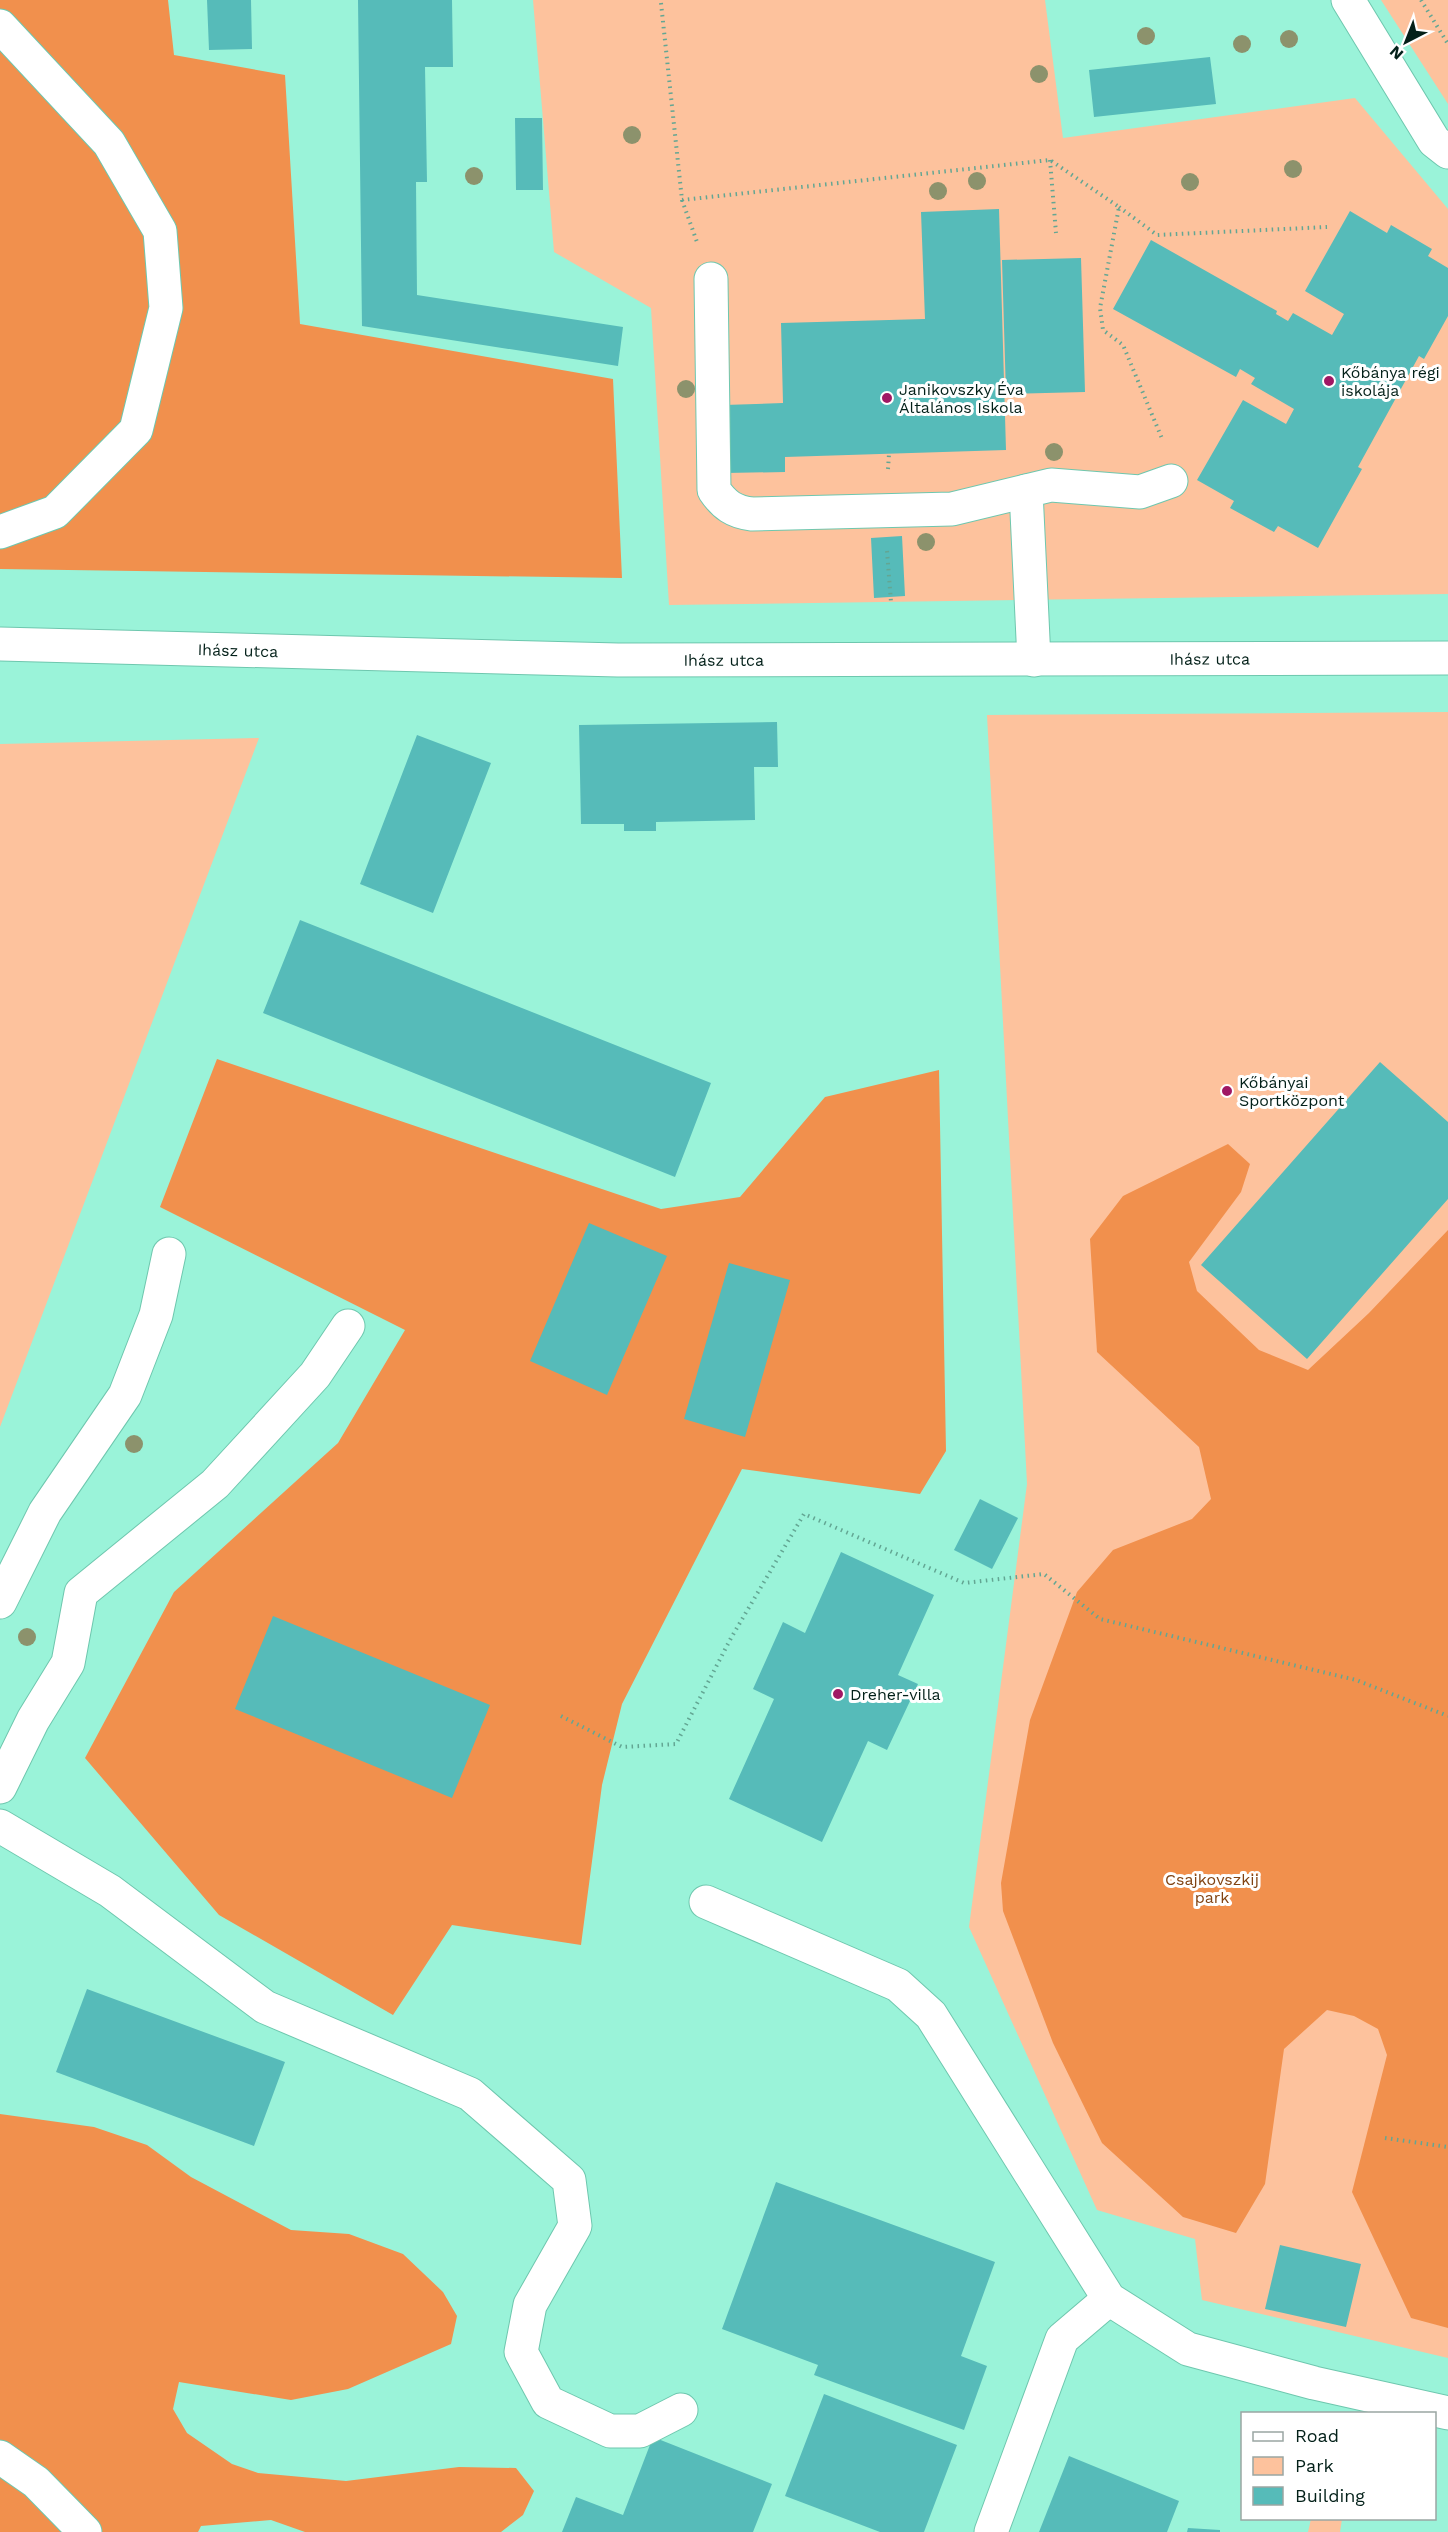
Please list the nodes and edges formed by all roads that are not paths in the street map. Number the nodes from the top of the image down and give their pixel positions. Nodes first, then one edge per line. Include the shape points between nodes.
1 (1348, 0) edge
2 (0, 26) edge
3 (1448, 152) edge
4 (711, 279) dead end
5 (1171, 481) road end
6 (1026, 491) junction
7 (0, 532) edge
8 (0, 644) edge
9 (1448, 658) edge
10 (1034, 660) junction
11 (170, 1254) dead end
12 (348, 1326) dead end
13 (0, 1602) edge
14 (0, 1787) edge
15 (0, 1826) edge
16 (706, 1902) dead end
17 (1109, 2299) junction
18 (681, 2410) dead end
19 (1448, 2413) edge
20 (0, 2457) edge
21 (85, 2532) edge
22 (991, 2532) edge

1 - 3 street via 1434,141
2 - 7 street via 109,143 160,231 166,308 136,430 55,512
4 - 6 street via 714,490 722,502 752,514 941,509
5 - 6 street via 1140,492 1051,485
6 - 10 street
8 - 10 street, Ihász utca via 618,660
9 - 10 street, Ihász utca
11 - 13 street via 156,1315 125,1395 45,1512
12 - 14 street via 315,1375 215,1484 81,1593 68,1663 33,1720
15 - 18 street via 111,1892 265,2007 470,2094 569,2180 575,2226 530,2305 521,2352 548,2402 610,2431 640,2431
16 - 17 street via 898,1985 931,2015
17 - 19 street via 1188,2349
17 - 22 street via 1062,2339
20 - 21 street via 36,2481

